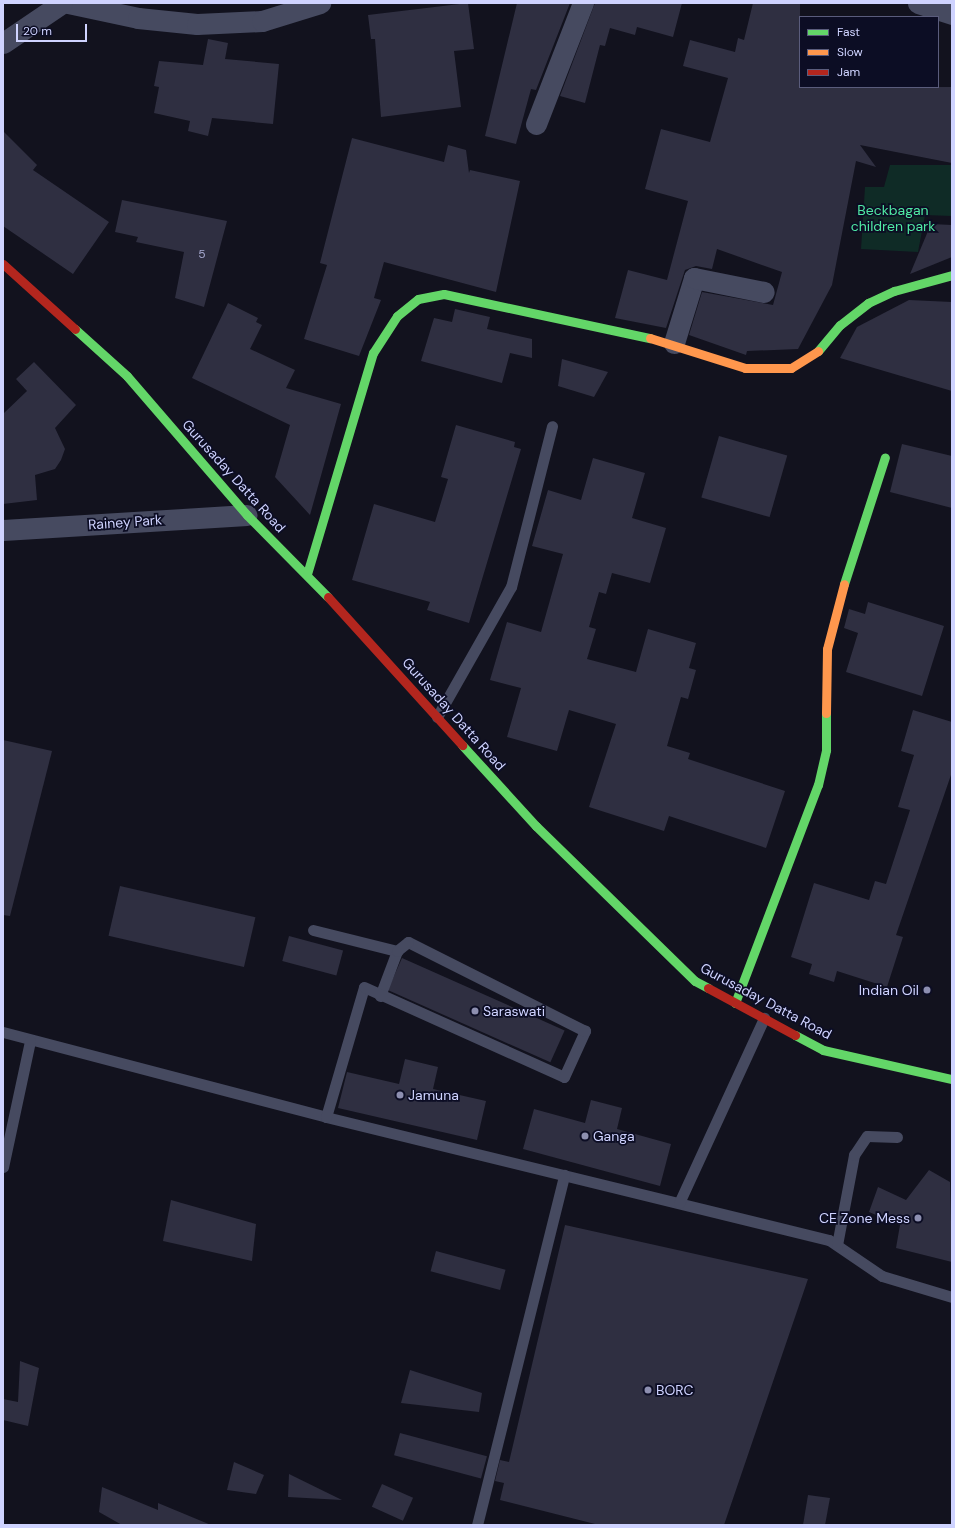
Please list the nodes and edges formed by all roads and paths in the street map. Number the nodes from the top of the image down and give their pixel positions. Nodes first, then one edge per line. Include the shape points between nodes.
1 (62, 3) edge
2 (68, 3) edge
3 (320, 3) edge
4 (583, 3) edge
5 (918, 3) edge
6 (952, 14) edge
7 (3, 43) edge
8 (536, 124) dead end
9 (3, 264) edge
10 (952, 275) edge
11 (764, 292) dead end
12 (674, 344) junction
13 (552, 426) dead end
14 (885, 457) dead end
15 (247, 515) junction
16 (3, 530) edge
17 (307, 574) junction
18 (437, 717) junction
19 (313, 930) dead end
20 (397, 952) junction
21 (380, 996) junction
22 (735, 1003) junction
23 (764, 1018) junction
24 (3, 1032) edge
25 (30, 1041) junction
26 (952, 1079) edge
27 (326, 1117) junction
28 (896, 1137) dead end
29 (3, 1167) edge
30 (564, 1175) junction
31 (679, 1203) junction
32 (836, 1245) junction
33 (952, 1297) edge
34 (477, 1525) edge

1 - 7 street
2 - 3 street via 138,18 197,24 262,21
4 - 8 street
5 - 6 street
9 - 15 street, Gurusaday Datta Road via 127,376
10 - 12 street via 894,291 868,303 840,325 819,350 791,368 745,368
11 - 12 street via 694,278
12 - 17 street via 444,294 418,299 397,316 373,353
13 - 18 lane via 511,587
14 - 22 street via 833,619 827,649 826,750 818,786
15 - 16 street, Rainey Park
15 - 17 street, Gurusaday Datta Road
17 - 18 street, Gurusaday Datta Road
18 - 22 street, Gurusaday Datta Road via 536,826 695,981
19 - 20 lane
20 - 21 lane
20 - 21 lane via 408,942 585,1031 564,1077
21 - 27 lane via 364,988
22 - 23 street, Gurusaday Datta Road
23 - 26 street, Gurusaday Datta Road via 823,1050
23 - 31 lane
24 - 25 lane
25 - 27 lane
25 - 29 lane
27 - 30 lane
28 - 32 lane via 867,1136 854,1155
30 - 31 lane
30 - 34 lane
31 - 32 lane
32 - 33 lane via 882,1276

